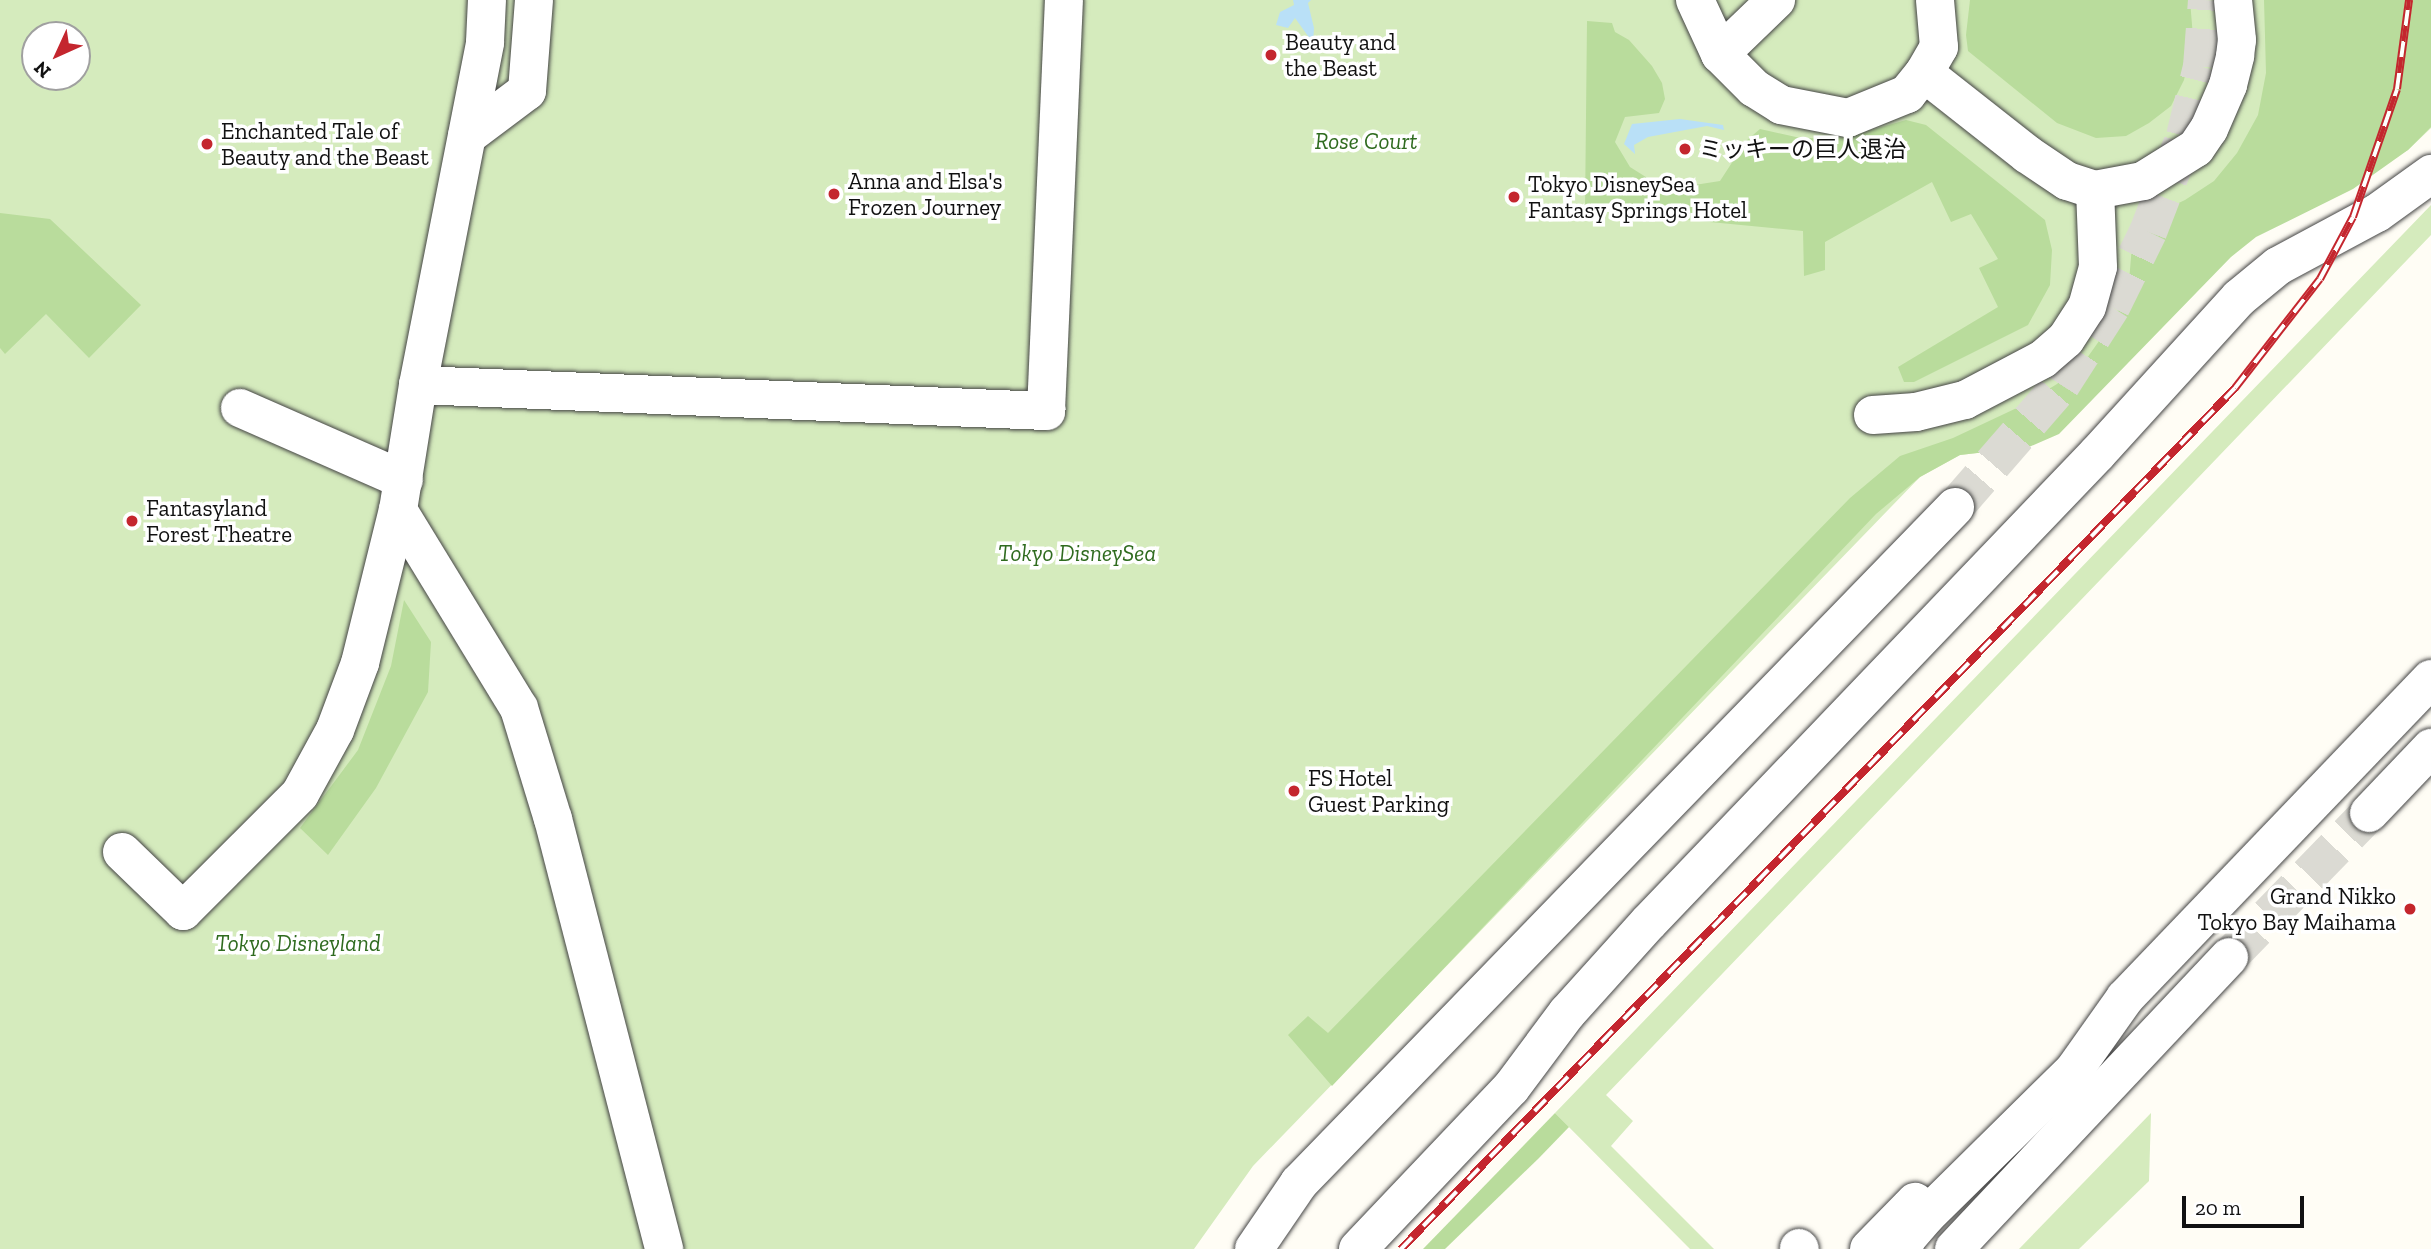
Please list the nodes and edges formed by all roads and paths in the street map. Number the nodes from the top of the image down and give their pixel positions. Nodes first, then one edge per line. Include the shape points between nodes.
1 (487, 0) edge
2 (534, 0) edge
3 (1064, 0) edge
4 (1695, 0) edge
5 (1776, 0) edge
6 (1935, 0) edge
7 (2234, 0) edge
8 (1720, 54) junction
9 (1924, 73) junction
10 (467, 136) junction
11 (2431, 174) edge
12 (2095, 190) junction
13 (418, 385) junction
14 (240, 408) dead end
15 (1873, 415) dead end
16 (401, 495) junction
17 (1955, 507) tunnel mouth
18 (2431, 679) edge
19 (2431, 748) edge
20 (2369, 813) tunnel mouth
21 (122, 852) dead end
22 (2229, 957) tunnel mouth
23 (2125, 998) junction
24 (1953, 1248) edge
25 (664, 1249) edge
26 (1254, 1249) edge
27 (1357, 1249) edge
28 (1869, 1249) edge
29 (1903, 1249) edge

1 - 10 lane via 485,42
2 - 10 lane via 527,91
3 - 13 lane via 1046,411
4 - 8 lane
5 - 8 lane
6 - 9 lane via 1939,47
7 - 12 lane via 2235,56 2219,109 2203,138 2171,167 2143,181
8 - 9 lane via 1754,88 1781,106 1848,118 1907,94
9 - 12 lane via 2027,154 2067,181
10 - 13 lane
11 - 27 lane via 2377,213 2278,267 2239,298 2097,454 1649,922 1567,1013 1511,1088
12 - 15 lane via 2098,267 2087,307 2066,338 2043,359 1965,400 1916,412
13 - 16 lane
14 - 16 lane
16 - 21 lane via 360,663 335,730 300,794 183,911
16 - 25 lane via 519,708 553,819
17 - 26 lane via 1299,1183
18 - 23 lane
19 - 20 lane
22 - 24 lane
23 - 28 lane via 2057,1056
23 - 29 lane via 2074,1070 1926,1216

